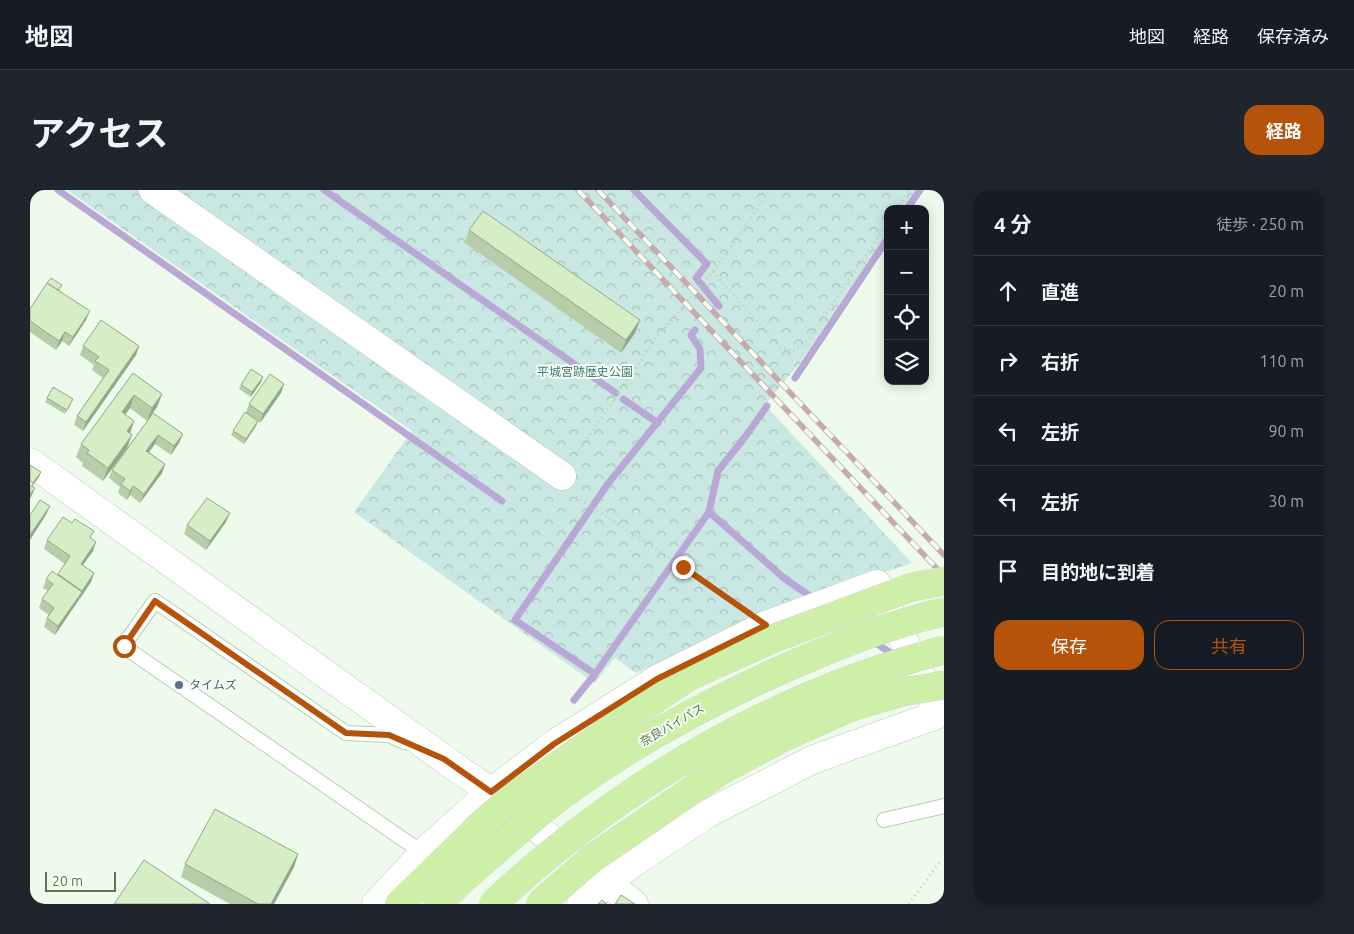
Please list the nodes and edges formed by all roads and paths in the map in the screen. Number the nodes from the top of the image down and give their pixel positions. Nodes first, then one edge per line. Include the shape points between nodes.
1 (153, 190) edge
2 (770, 190) edge
3 (909, 190) edge
4 (900, 205) edge
5 (884, 228) edge
6 (713, 272) junction
7 (30, 462) edge
8 (562, 476) joint
9 (584, 502) dead end
10 (944, 581) edge
11 (944, 612) edge
12 (766, 625) junction
13 (944, 650) edge
14 (944, 685) edge
15 (942, 715) edge
16 (444, 759) junction
17 (491, 792) junction
18 (944, 806) edge
19 (884, 820) dead end
20 (423, 853) junction
21 (940, 861) dead end
22 (607, 884) junction
23 (376, 904) edge
24 (399, 904) edge
25 (437, 904) edge
26 (493, 904) edge
27 (540, 904) edge
28 (581, 904) edge
29 (634, 904) edge
30 (909, 904) edge

1 - 8 street
2 - 6 path
3 - 4 path
5 - 6 path via 808,340 793,351 780,347
6 - 8 path via 658,335
7 - 16 street
9 - 12 path
10 - 24 highway, bridge via 912,587 772,638 690,676 514,796 472,832
11 - 25 highway, 奈良バイパス, bridge via 856,638 701,707 566,792 510,837
12 - 15 street via 877,584
12 - 17 street via 657,679 554,744
13 - 26 highway, bridge via 902,661 798,700 708,746 614,804 532,867
14 - 27 highway, bridge via 902,692 851,707 728,767 590,860
15 - 22 street via 812,760 707,814
16 - 17 street
16 - 20 lane via 389,735 346,733 155,601 124,646
17 - 20 street
17 - 22 street
18 - 19 lane
20 - 23 street
21 - 30 path
22 - 28 street
22 - 29 street

